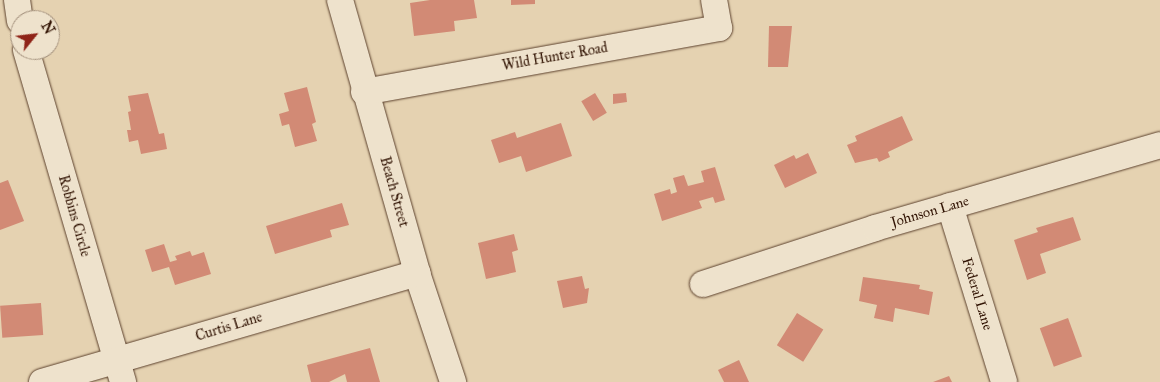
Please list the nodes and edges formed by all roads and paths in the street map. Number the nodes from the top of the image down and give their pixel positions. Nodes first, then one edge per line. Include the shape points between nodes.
1 (340, 0) edge
2 (714, 0) edge
3 (29, 60) edge
4 (364, 92) junction
5 (1160, 145) edge
6 (950, 206) junction
7 (418, 273) junction
8 (702, 284) dead end
9 (119, 371) edge
10 (42, 382) edge
11 (453, 382) edge
12 (1004, 382) edge

1 - 4 street, Beach Street
2 - 4 street, Wild Hunter Road via 719,28
3 - 9 street, Robbins Circle
4 - 7 street, Beach Street
5 - 6 street, Johnson Lane
6 - 8 street, Johnson Lane
6 - 12 street, Federal Lane
7 - 9 street, Curtis Lane
7 - 11 street, Beach Street
9 - 10 street, Curtis Lane

